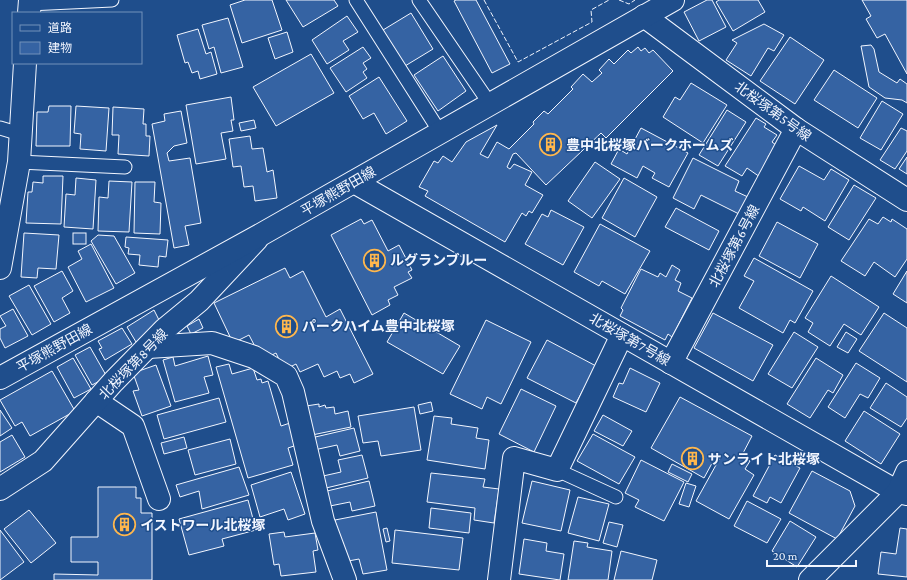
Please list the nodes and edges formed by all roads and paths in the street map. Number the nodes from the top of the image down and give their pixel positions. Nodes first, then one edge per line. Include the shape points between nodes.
1 (112, 0) edge
2 (356, 0) edge
3 (419, 0) edge
4 (673, 0) edge
5 (29, 6) edge
6 (644, 16) junction
7 (25, 64) edge
8 (490, 104) junction
9 (796, 129) junction
10 (10, 131) edge
11 (440, 132) junction
12 (19, 162) junction
13 (125, 167) dead end
14 (354, 182) junction
15 (907, 200) edge
16 (262, 234) junction
17 (0, 268) edge
18 (622, 335) junction
19 (148, 347) junction
20 (672, 363) junction
21 (0, 378) edge
22 (96, 401) junction
23 (557, 470) junction
24 (907, 472) edge
25 (0, 489) edge
26 (902, 493) edge
27 (616, 497) dead end
28 (160, 499) dead end
29 (345, 580) edge
30 (499, 580) edge
31 (810, 580) edge

1 - 5 lane
2 - 11 lane
3 - 8 lane
4 - 6 street, 平塚熊野田線
6 - 8 street, 平塚熊野田線
6 - 9 street, 北桜塚第5号線
7 - 10 street
8 - 11 street, 平塚熊野田線
9 - 15 street, 北桜塚第5号線
9 - 20 street, 北桜塚第6号線
10 - 12 street
11 - 14 street, 平塚熊野田線
12 - 13 lane
12 - 17 street
14 - 16 street, 平塚熊野田線
14 - 18 street, 北桜塚第7号線
16 - 19 street, 北桜塚第8号線 via 199,301
16 - 21 street, 平塚熊野田線
18 - 20 street, 北桜塚第7号線
18 - 23 street
19 - 22 street, 北桜塚第8号線
19 - 29 street via 212,343 254,357 286,376 293,392 323,521
20 - 26 street, 北桜塚第7号線
22 - 25 street, 北桜塚第8号線 via 43,461
22 - 28 street via 133,426
23 - 27 lane
23 - 30 street via 514,458
24 - 26 street
26 - 31 street

